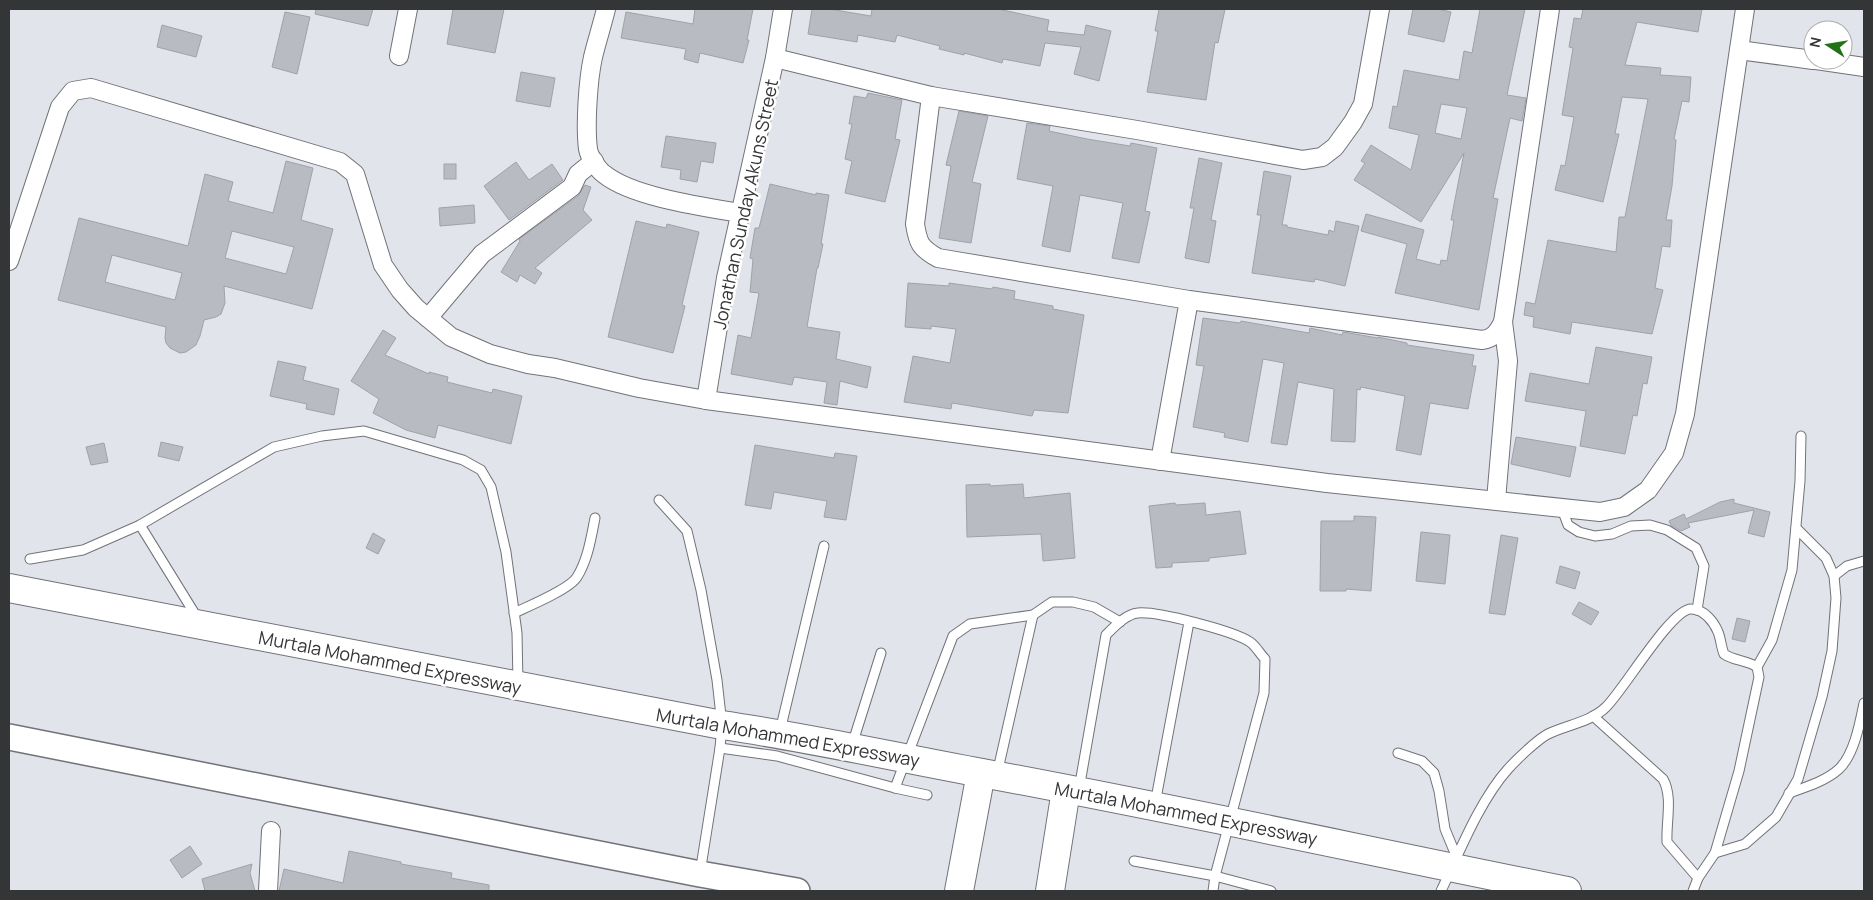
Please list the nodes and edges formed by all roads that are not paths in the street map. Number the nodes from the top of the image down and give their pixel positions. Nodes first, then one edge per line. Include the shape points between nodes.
1 (408, 9) edge
2 (606, 9) edge
3 (783, 9) edge
4 (1380, 9) edge
5 (1550, 9) edge
6 (1744, 9) edge
7 (1739, 50) junction
8 (399, 56) dead end
9 (775, 58) junction
10 (1803, 59) edge
11 (931, 96) junction
12 (594, 161) junction
13 (740, 213) junction
14 (9, 262) edge
15 (1189, 300) junction
16 (428, 318) junction
17 (1503, 322) junction
18 (706, 400) junction
19 (1801, 436) dead end
20 (1160, 461) junction
21 (659, 500) dead end
22 (1496, 500) junction
23 (1562, 509) junction
24 (594, 518) dead end
25 (140, 525) junction
26 (1796, 528) junction
27 (824, 546) dead end
28 (30, 560) dead end
29 (1864, 561) edge
30 (1834, 576) junction
31 (9, 588) edge
32 (1697, 610) junction
33 (514, 613) junction
34 (1033, 616) junction
35 (1120, 622) junction
36 (1189, 622) junction
37 (202, 626) junction
38 (881, 653) dead end
39 (1757, 667) junction
40 (518, 687) junction
41 (1864, 703) edge
42 (1593, 716) junction
43 (779, 734) junction
44 (721, 737) junction
45 (12, 739) edge
46 (851, 748) junction
47 (1398, 753) dead end
48 (905, 758) junction
49 (989, 774) junction
50 (895, 788) junction
51 (1073, 791) junction
52 (1789, 794) junction
53 (927, 795) dead end
54 (1154, 806) junction
55 (1230, 821) junction
56 (271, 831) dead end
57 (1715, 853) junction
58 (1134, 861) dead end
59 (1450, 872) edge
60 (700, 874) junction
61 (1215, 876) junction
62 (1698, 878) junction
63 (268, 891) edge
64 (797, 891) edge
65 (959, 891) edge
66 (1050, 891) edge
67 (1213, 891) edge
68 (1271, 891) edge
69 (1567, 891) edge
70 (1693, 891) edge

1 - 8 street
2 - 12 street via 592,59 587,115 588,151
3 - 9 street, Jonathan Sunday Akuns Street
4 - 11 street via 1363,104 1334,147 1322,157 1303,160
5 - 17 street
6 - 7 street
7 - 10 street
7 - 23 street via 1685,414 1674,453 1648,490 1624,507 1600,512
9 - 11 street
9 - 13 street, Jonathan Sunday Akuns Street
11 - 15 street via 915,224 917,238 924,250 938,258
12 - 13 street via 603,174 621,185 688,204
12 - 16 street via 578,174 572,187 482,254
13 - 18 street, Jonathan Sunday Akuns Street
14 - 16 street via 60,107 73,91 91,88 340,162 355,174 383,265 400,290
15 - 17 street via 1482,340 1496,334
15 - 20 street
16 - 18 street via 451,337 490,354
17 - 22 street via 1508,361
18 - 20 street
19 - 26 lane
20 - 22 street
21 - 44 lane via 687,531 694,554 717,680
22 - 23 street
23 - 32 lane via 1568,525 1579,532 1595,536 1612,534 1631,526 1650,525 1666,530 1696,548 1704,566
24 - 33 lane via 589,549 577,578 548,598
25 - 28 lane via 83,550
25 - 33 lane via 274,447 364,431 463,460 481,470 491,487 504,543
25 - 37 lane
26 - 30 lane via 1826,558
26 - 39 lane via 1792,570 1772,640
27 - 43 lane
29 - 30 lane via 1846,566
30 - 52 lane via 1836,598 1830,660 1798,779
31 - 37 main road, Murtala Mohammed Expressway
32 - 39 lane via 1709,617 1719,634 1724,654
32 - 42 lane via 1682,611 1606,707
33 - 40 lane
34 - 35 lane via 1052,602 1073,602 1094,607
34 - 48 lane via 970,624 952,636
34 - 49 lane
35 - 36 lane via 1136,613
35 - 51 lane via 1106,635
36 - 54 lane
36 - 55 lane via 1251,642 1265,659 1264,693
37 - 40 main road, Murtala Mohammed Expressway
38 - 46 lane
39 - 57 lane via 1759,677 1752,717
40 - 44 main road, Murtala Mohammed Expressway
41 - 52 lane via 1853,748 1840,769 1820,782
42 - 59 lane via 1545,735 1507,770 1485,801
42 - 62 lane via 1663,779 1668,795 1667,842
43 - 44 main road, Murtala Mohammed Expressway
43 - 46 main road, Murtala Mohammed Expressway
44 - 50 lane
44 - 60 lane
45 - 60 main road
46 - 48 main road, Murtala Mohammed Expressway
47 - 59 lane via 1422,761 1434,772
48 - 49 main road, Murtala Mohammed Expressway
48 - 50 lane
49 - 51 main road, Murtala Mohammed Expressway
49 - 65 main road
50 - 53 lane
51 - 54 main road, Murtala Mohammed Expressway
51 - 66 main road
52 - 57 lane via 1776,816 1744,844
54 - 55 main road, Murtala Mohammed Expressway
55 - 59 main road, Murtala Mohammed Expressway
55 - 61 lane
56 - 63 street
57 - 62 lane
58 - 61 lane
59 - 69 main road, Murtala Mohammed Expressway
60 - 64 main road
61 - 67 lane
61 - 68 lane
62 - 70 lane

